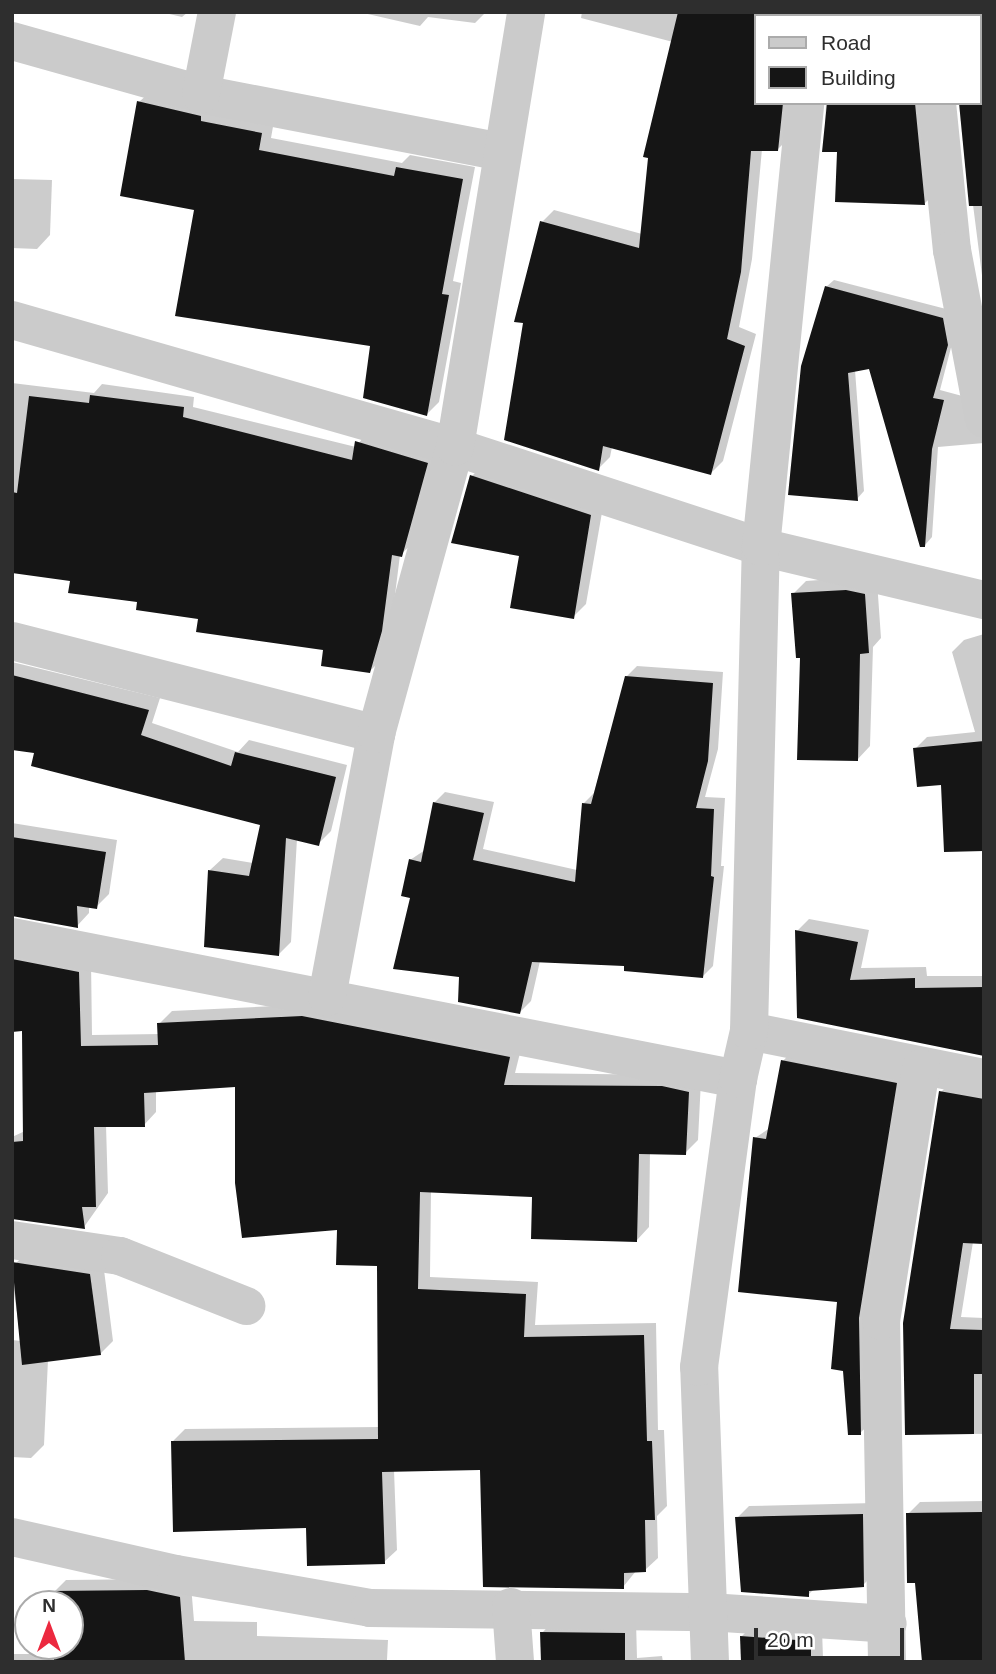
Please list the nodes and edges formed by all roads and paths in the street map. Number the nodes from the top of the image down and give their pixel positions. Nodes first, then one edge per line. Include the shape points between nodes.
1 (217, 12) edge
2 (526, 12) edge
3 (12, 41) edge
4 (201, 94) junction
5 (805, 105) edge
6 (937, 105) edge
7 (501, 152) junction
8 (12, 320) edge
9 (984, 419) edge
10 (455, 447) junction
11 (761, 547) junction
12 (984, 600) edge
13 (12, 641) edge
14 (376, 734) junction
15 (12, 937) edge
16 (327, 998) junction
17 (750, 1031) junction
18 (921, 1068) junction
19 (984, 1078) edge
20 (738, 1079) junction
21 (12, 1240) edge
22 (246, 1306) dead end
23 (12, 1537) edge
24 (511, 1607) junction
25 (709, 1612) junction
26 (888, 1623) junction
27 (515, 1662) edge
28 (710, 1662) edge
29 (887, 1662) edge

1 - 4 street
2 - 7 street
3 - 4 street
4 - 7 street
5 - 11 street
6 - 9 street via 952,250
7 - 10 street
8 - 10 street
10 - 11 street
10 - 14 street
11 - 12 street
11 - 17 street
13 - 14 street
14 - 16 street
15 - 16 street
16 - 20 street
17 - 18 street
17 - 20 street
18 - 19 street
18 - 26 street via 881,1321
20 - 25 street via 699,1367
21 - 22 street via 120,1256
23 - 24 street via 177,1574 370,1608
24 - 25 street
24 - 27 street
25 - 26 street
25 - 28 street
26 - 29 street

